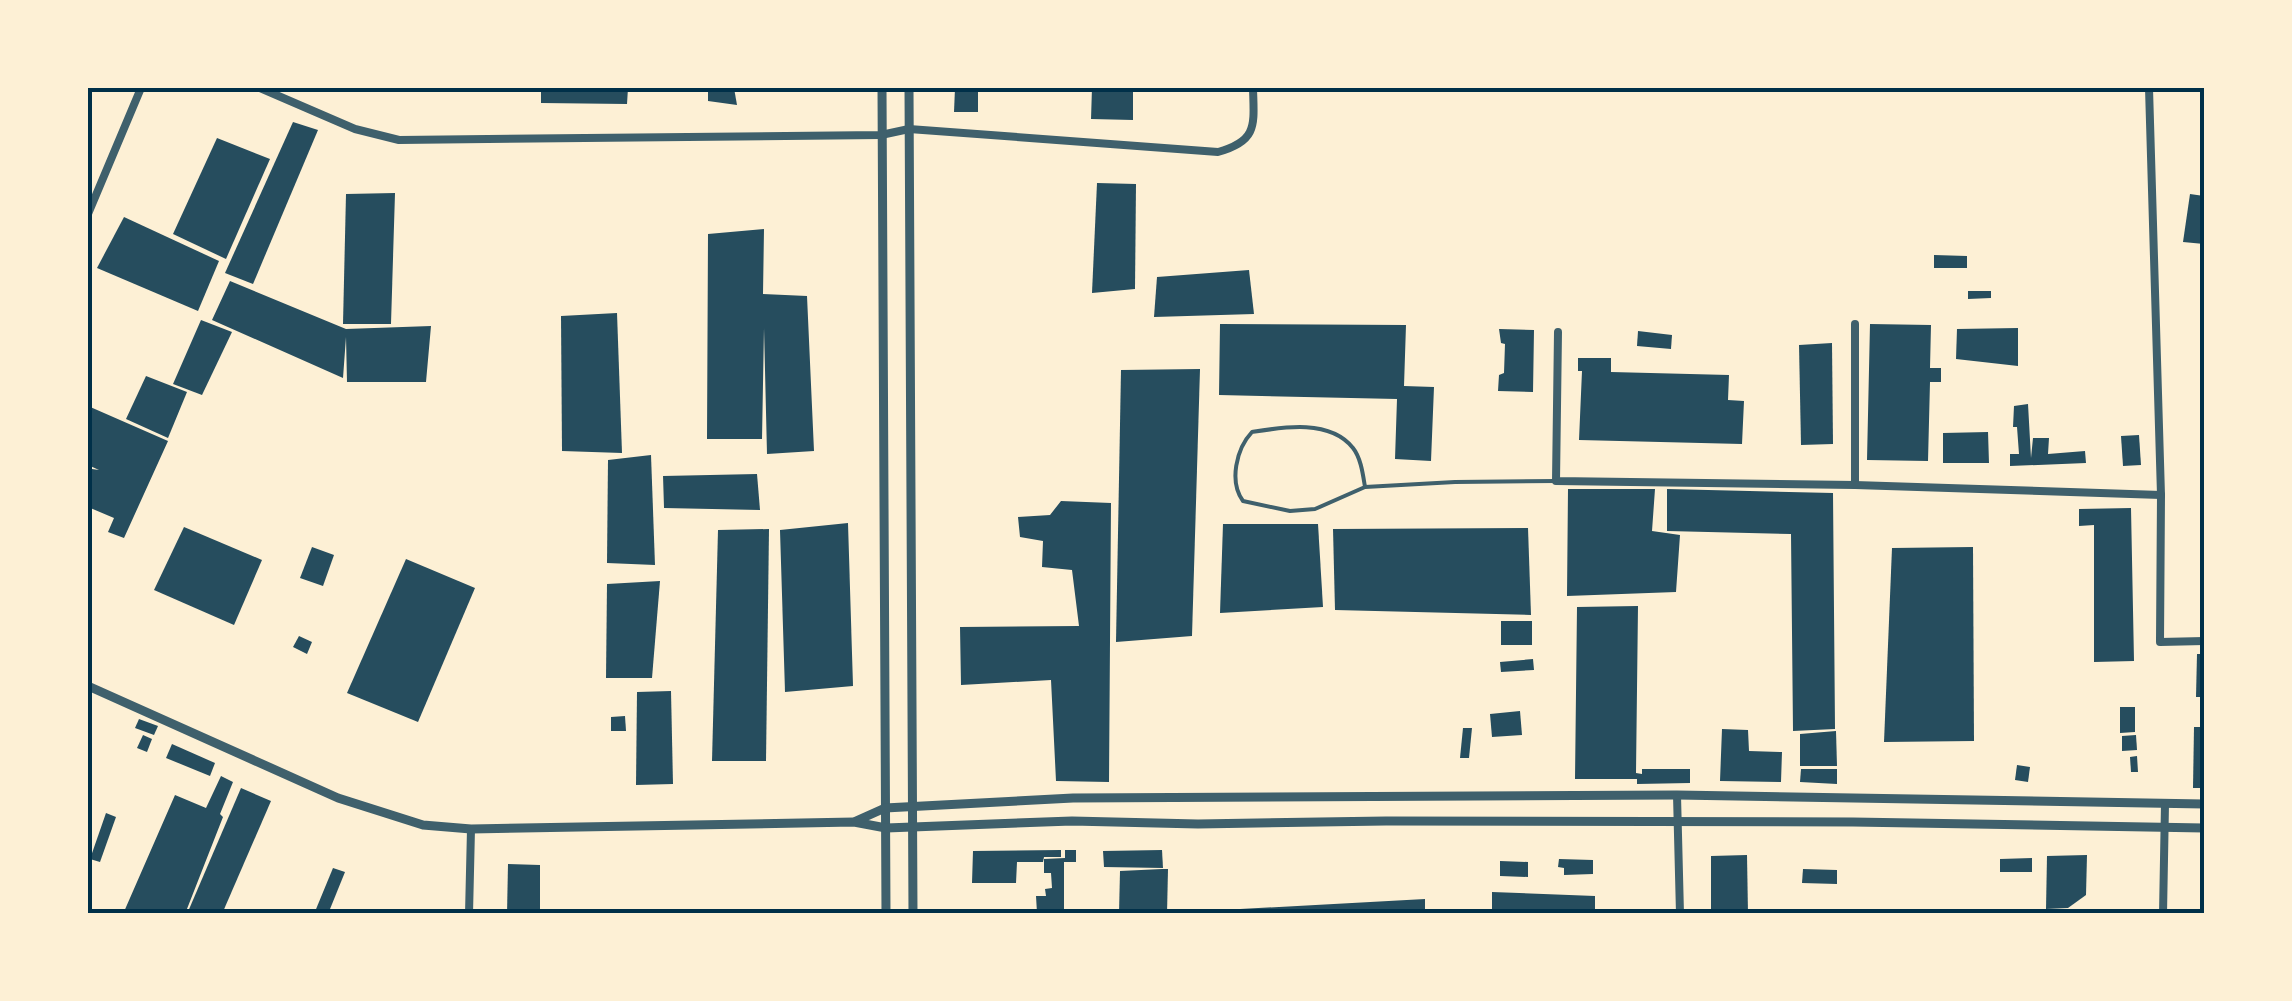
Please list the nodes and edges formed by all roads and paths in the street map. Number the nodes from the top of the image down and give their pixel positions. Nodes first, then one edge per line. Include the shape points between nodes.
1 (141, 88) edge
2 (260, 88) edge
3 (882, 88) edge
4 (909, 88) edge
5 (1253, 88) edge
6 (2151, 90) edge
7 (909, 129) junction
8 (881, 135) junction
9 (88, 214) edge
10 (1855, 324) dead end
11 (1558, 332) dead end
12 (1556, 481) junction
13 (1855, 485) junction
14 (1365, 487) junction
15 (2161, 495) junction
16 (2204, 641) edge
17 (88, 686) edge
18 (1677, 795) junction
19 (1073, 798) junction
20 (1383, 798) junction
21 (1200, 799) junction
22 (1852, 799) junction
23 (2165, 804) junction
24 (2204, 804) edge
25 (910, 806) junction
26 (885, 808) junction
27 (1072, 821) junction
28 (1386, 821) junction
29 (854, 822) junction
30 (1853, 822) junction
31 (1678, 823) junction
32 (1198, 824) junction
33 (886, 828) junction
34 (911, 828) junction
35 (2204, 828) edge
36 (471, 829) junction
37 (2164, 829) junction
38 (469, 914) edge
39 (886, 914) edge
40 (913, 914) edge
41 (1680, 914) edge
42 (2164, 914) edge

1 - 9 street
2 - 8 street via 354,129 399,140
3 - 8 street
4 - 7 street
5 - 7 street via 1254,124 1246,140 1218,152
6 - 15 street
7 - 8 street
7 - 25 street
8 - 26 street
10 - 13 street
11 - 12 street
12 - 13 street
12 - 14 lane
13 - 15 street
14 - 14 lane via 1353,448 1319,430 1252,432 1237,459 1239,496 1264,508 1315,509
15 - 16 street via 2160,642
17 - 36 street via 338,798 423,825
18 - 20 street
18 - 22 street
18 - 31 street
19 - 21 street
19 - 25 street
19 - 27 street
20 - 21 street
20 - 28 street
21 - 32 street
22 - 23 street
22 - 30 street
23 - 24 street
23 - 37 street
25 - 26 street
25 - 34 street
26 - 29 street
26 - 33 street
27 - 32 street
27 - 34 street
28 - 31 street
28 - 32 street
29 - 33 street
29 - 36 street
30 - 31 street
30 - 37 street
31 - 41 street
33 - 34 street
33 - 39 street
34 - 40 street
35 - 37 street
36 - 38 street
37 - 42 street

